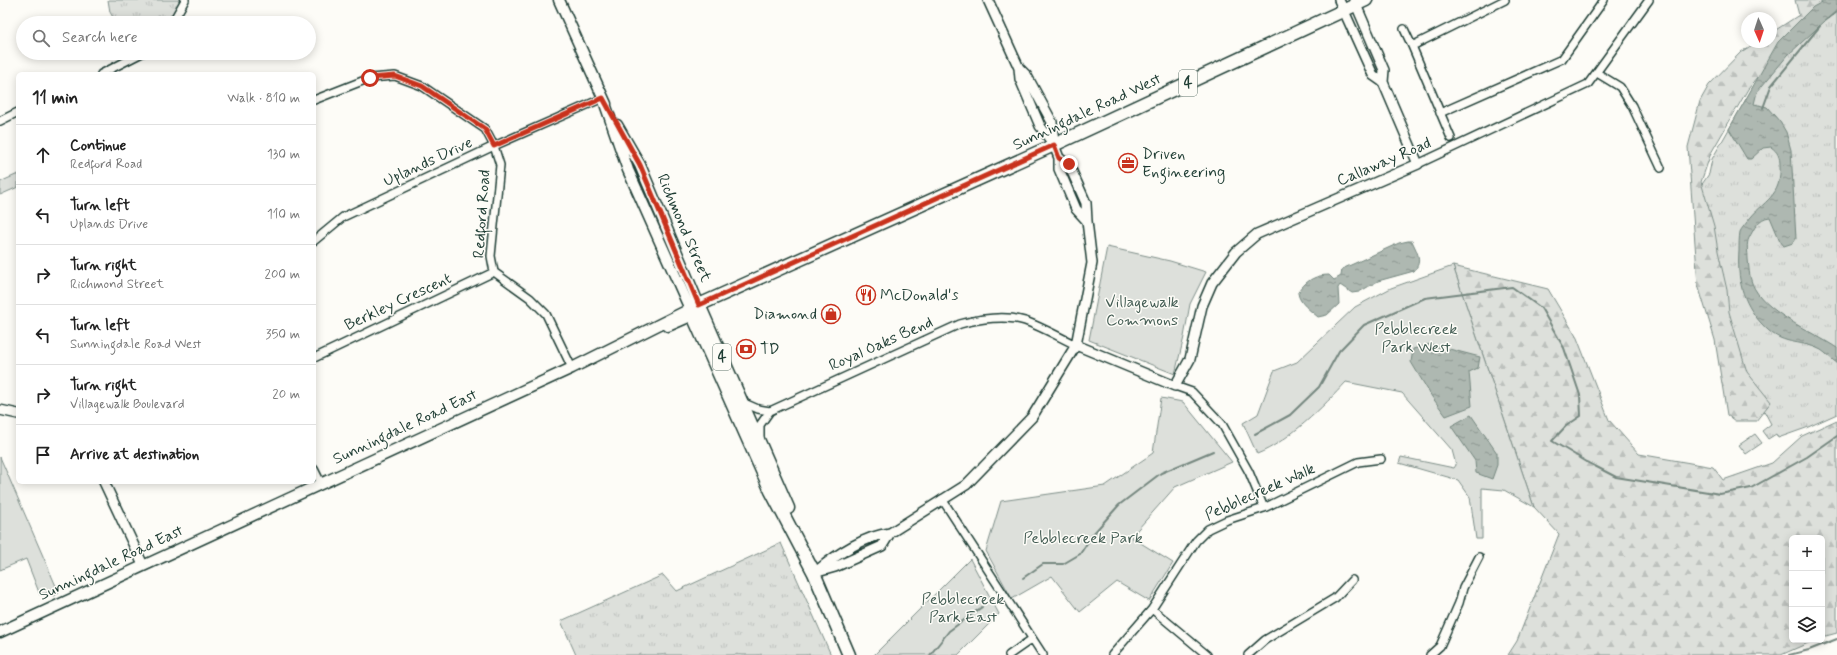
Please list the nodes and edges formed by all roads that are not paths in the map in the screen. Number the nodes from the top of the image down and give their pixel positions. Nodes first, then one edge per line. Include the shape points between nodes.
1 (185, 0) edge
2 (559, 0) edge
3 (988, 0) edge
4 (1505, 0) edge
5 (1604, 0) edge
6 (1649, 0) edge
7 (1359, 2) edge
8 (1342, 5) edge
9 (176, 16) edge
10 (1404, 29) dead end
11 (1412, 46) junction
12 (128, 60) edge
13 (105, 72) edge
14 (1597, 73) junction
15 (1383, 82) junction
16 (603, 98) junction
17 (316, 99) edge
18 (16, 113) edge
19 (1440, 113) junction
20 (0, 121) edge
21 (1451, 138) dead end
22 (1054, 145) junction
23 (494, 146) junction
24 (1418, 164) junction
25 (1661, 168) dead end
26 (316, 239) edge
27 (494, 272) junction
28 (696, 310) junction
29 (1076, 345) junction
30 (316, 357) edge
31 (572, 368) junction
32 (1176, 386) junction
33 (742, 402) junction
34 (0, 410) edge
35 (770, 411) junction
36 (16, 414) edge
37 (760, 443) junction
38 (1381, 459) dead end
39 (316, 473) edge
40 (321, 483) junction
41 (105, 484) edge
42 (942, 499) junction
43 (1264, 508) junction
44 (1479, 557) dead end
45 (143, 566) junction
46 (814, 573) junction
47 (1352, 580) dead end
48 (1152, 609) junction
49 (0, 632) edge
50 (1032, 639) junction
51 (849, 655) edge
52 (1009, 655) edge
53 (1043, 655) edge
54 (1112, 655) edge
55 (1206, 655) edge
56 (1248, 655) edge
57 (1430, 655) edge

1 - 9 street
2 - 16 main road, Richmond Street
3 - 22 street via 1019,68 1027,76 1052,122
4 - 11 street
5 - 19 street via 1562,59
6 - 14 street, Callaway Road
7 - 8 main road, Sunningdale Road West / 4
7 - 15 street via 1384,70
8 - 15 street via 1373,75
8 - 22 main road, Sunningdale Road West / 4
10 - 11 street
11 - 19 street
12 - 13 street
14 - 24 street, Callaway Road via 1588,84 1561,98
14 - 25 street via 1620,87 1632,106
15 - 24 street
16 - 23 street, Uplands Drive
16 - 28 main road, Richmond Street via 640,165
17 - 23 street, Redford Road via 370,78 395,76 422,86 485,129
18 - 20 street
19 - 21 street
22 - 28 main road, Sunningdale Road West / 4 via 908,210 828,252
22 - 29 street via 1059,158 1059,169 1076,209 1087,221 1092,263
23 - 26 street, Uplands Drive via 343,217
23 - 27 street, Redford Road via 500,165 491,256
24 - 32 street, Callaway Road via 1257,234 1236,252 1212,283 1202,306 1190,359
27 - 30 street, Berkley Crescent
27 - 31 street, Redford Road via 530,298 546,314
28 - 31 main road, Sunningdale Road East
28 - 33 main road, Richmond Street / 4
28 - 46 main road, Richmond Street via 771,491
29 - 32 street, Royal Oaks Bend
29 - 35 street, Royal Oaks Bend via 1024,321 976,320 960,324
29 - 42 street via 1032,417 966,484
31 - 40 main road, Sunningdale Road East
32 - 43 street, Royal Oaks Bend via 1192,392 1222,424 1249,472
33 - 35 street
33 - 37 main road, Richmond Street / 4
34 - 36 street
35 - 37 street via 760,425
37 - 46 main road, Richmond Street / 4
38 - 43 street, Pebblecreek Walk via 1358,462
39 - 40 street
40 - 45 main road, Sunningdale Road East
41 - 45 street
42 - 46 street via 890,533 877,534 831,558
42 - 50 street
43 - 48 street, Pebblecreek Walk via 1208,529 1196,540
44 - 57 street via 1463,588 1440,646
45 - 49 main road, Sunningdale Road East
46 - 51 main road, Richmond Street / 4
47 - 56 street via 1335,598 1279,632
48 - 54 street, Pebblecreek Walk
48 - 55 street
50 - 52 street
50 - 53 street

